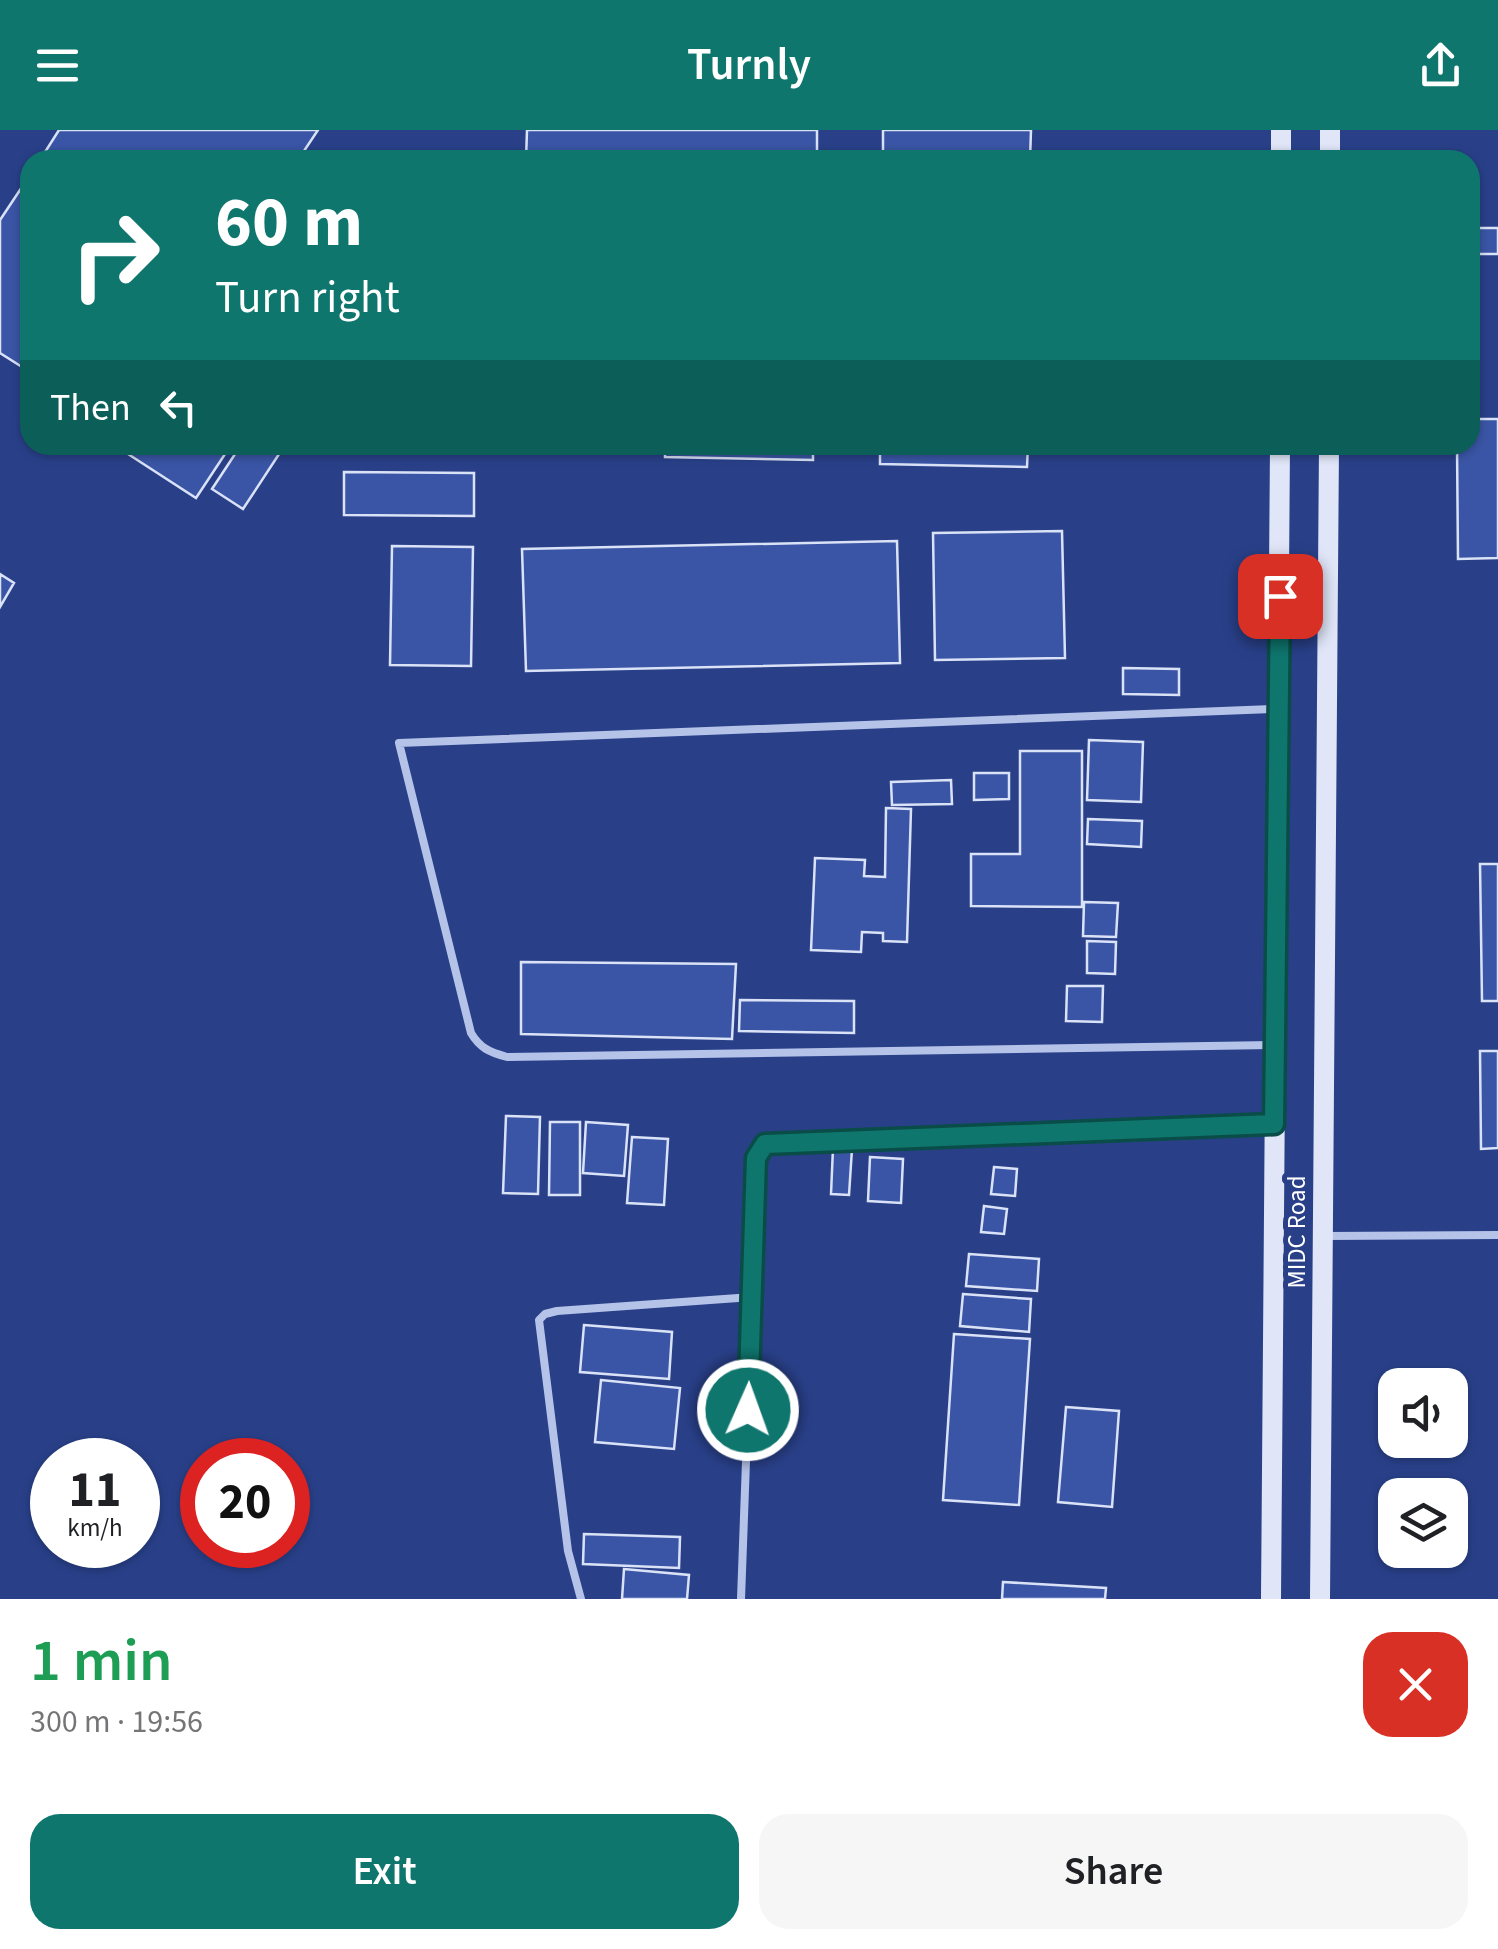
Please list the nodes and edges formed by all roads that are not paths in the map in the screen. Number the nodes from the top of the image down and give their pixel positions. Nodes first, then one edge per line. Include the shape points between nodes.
1 (1280, 455) edge
2 (1329, 455) edge
3 (1279, 709) junction
4 (1275, 1044) junction
5 (1274, 1124) junction
6 (1498, 1235) edge
7 (1322, 1236) junction
8 (752, 1297) junction
9 (581, 1599) edge
10 (741, 1599) edge
11 (1271, 1599) edge
12 (1320, 1599) edge

1 - 3 main road, MIDC Road
2 - 7 main road, MIDC Road
3 - 4 main road, MIDC Road
3 - 4 lane via 399,744 471,1032 492,1053
4 - 5 main road, MIDC Road
5 - 8 lane via 765,1144 756,1158
5 - 11 main road, MIDC Road
6 - 7 lane
7 - 12 main road, MIDC Road
8 - 9 lane via 557,1311 539,1320 568,1552
8 - 10 lane

